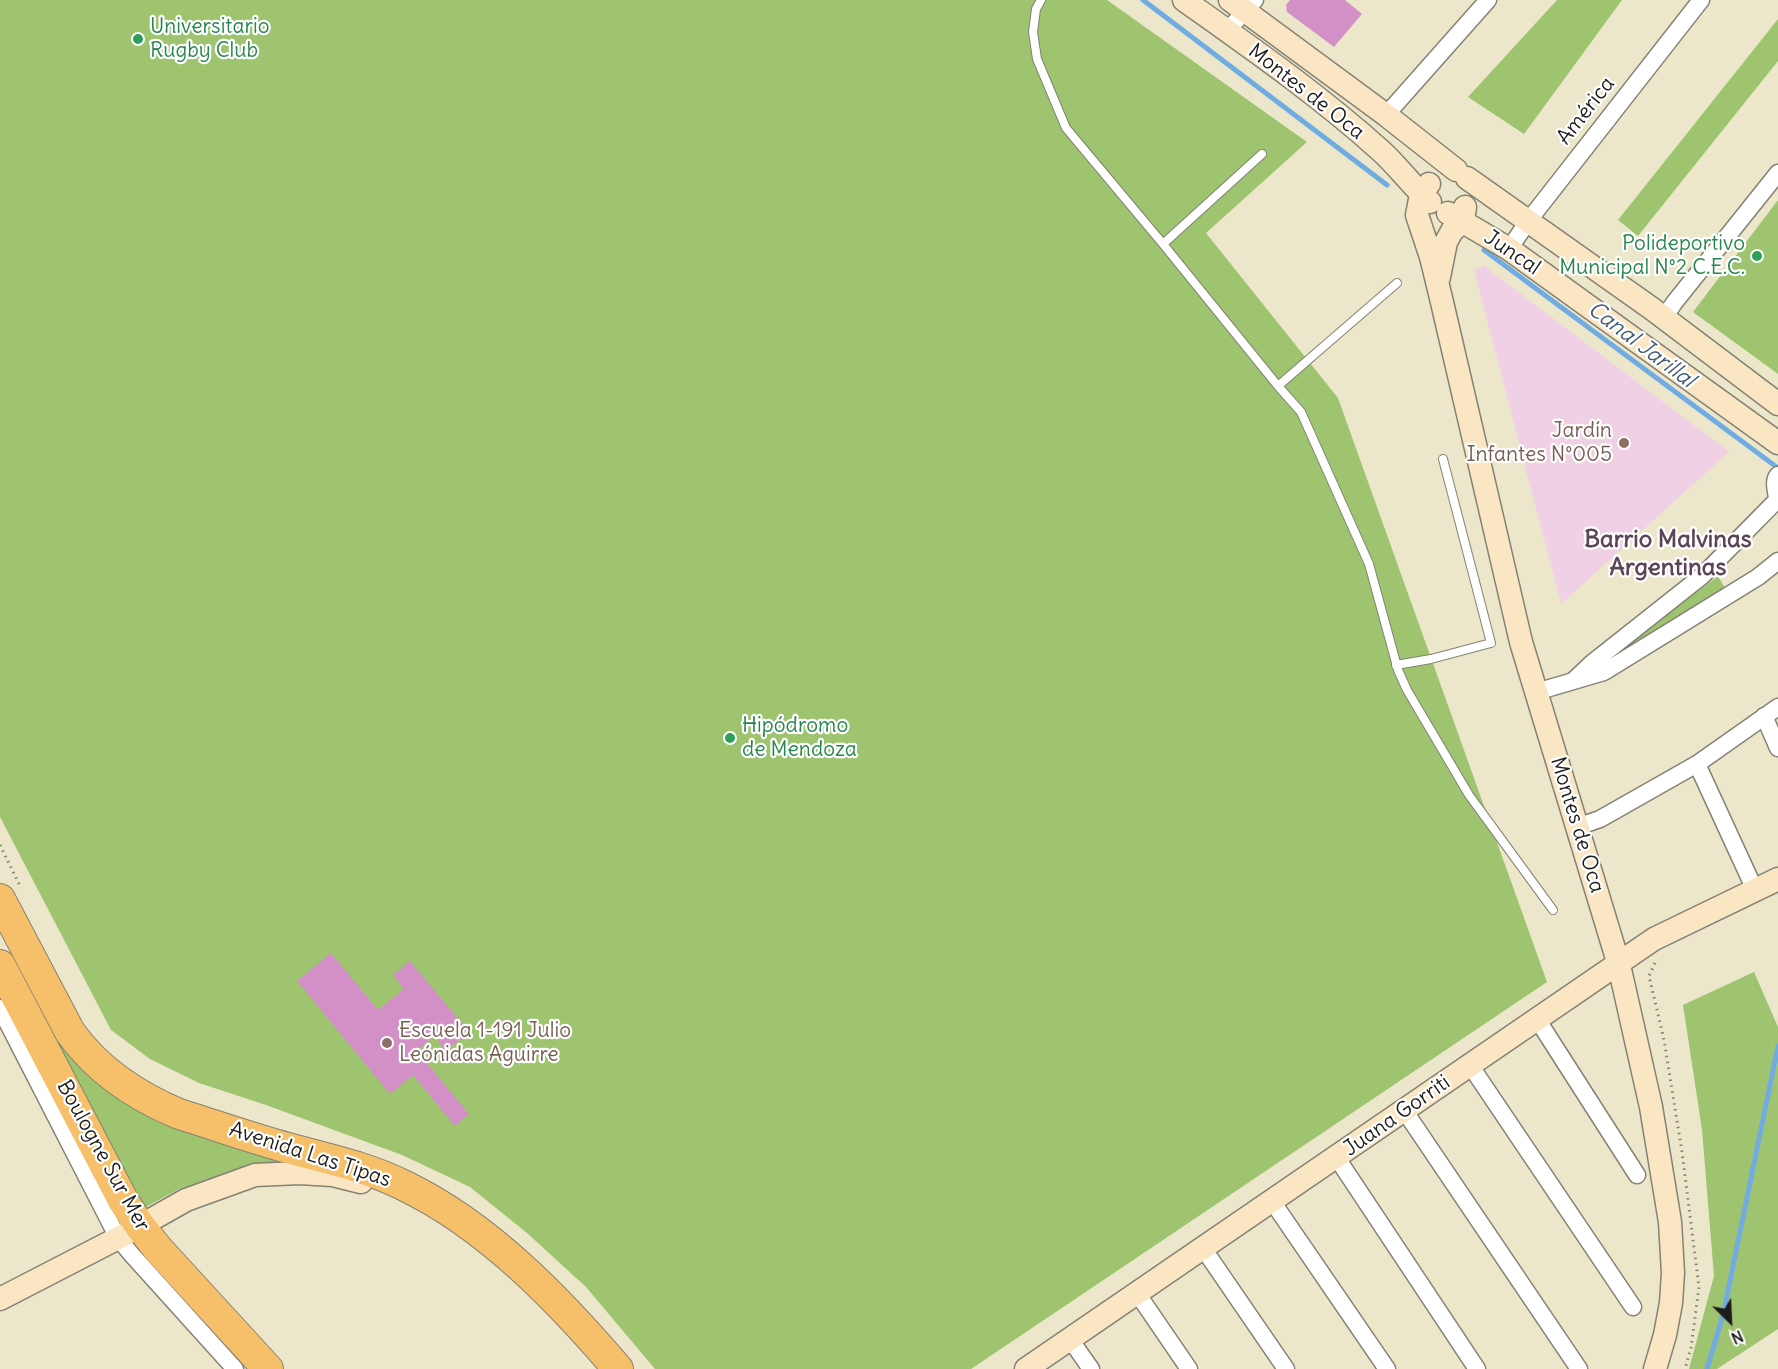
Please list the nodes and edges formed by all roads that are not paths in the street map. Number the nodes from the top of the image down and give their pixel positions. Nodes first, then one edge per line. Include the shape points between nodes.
1 (1041, 0) edge
2 (1184, 0) edge
3 (1488, 0) edge
4 (1701, 0) edge
5 (1244, 4) edge
6 (1227, 31) junction
7 (1386, 115) junction
8 (1262, 154) dead end
9 (1778, 173) edge
10 (1462, 174) junction
11 (1443, 204) junction
12 (1529, 220) junction
13 (1163, 244) junction
14 (1509, 249) junction
15 (1397, 283) dead end
16 (1438, 285) junction
17 (1664, 318) junction
18 (1278, 386) junction
19 (1778, 404) edge
20 (1778, 443) edge
21 (1443, 459) dead end
22 (1778, 475) edge
23 (1778, 492) edge
24 (1778, 561) edge
25 (1396, 665) junction
26 (1573, 681) junction
27 (1536, 692) junction
28 (1778, 706) edge
29 (1764, 716) junction
30 (1778, 748) edge
31 (1697, 764) junction
32 (1577, 827) junction
33 (1778, 879) edge
34 (1755, 890) junction
35 (11, 895) edge
36 (1553, 910) dead end
37 (1619, 964) junction
38 (3, 985) edge
39 (1537, 1019) junction
40 (1470, 1065) junction
41 (1404, 1110) junction
42 (1336, 1158) junction
43 (1637, 1175) dead end
44 (1272, 1201) junction
45 (439, 1204) junction
46 (129, 1232) junction
47 (1203, 1248) junction
48 (1137, 1293) junction
49 (0, 1299) edge
50 (1633, 1307) dead end
51 (1070, 1339) junction
52 (235, 1369) edge
53 (268, 1369) edge
54 (618, 1369) edge
55 (1026, 1369) edge
56 (1091, 1369) edge
57 (1189, 1369) edge
58 (1286, 1369) edge
59 (1387, 1369) edge
60 (1477, 1369) edge
61 (1579, 1369) edge
62 (1655, 1369) edge

1 - 13 lane via 1033,32 1036,59 1066,128
2 - 6 street, Montes de Oca
3 - 7 street
4 - 12 street, América
5 - 6 street
5 - 7 street, Montes de Oca
6 - 11 street, Montes de Oca via 1354,128
7 - 10 street, Montes de Oca
8 - 13 lane
9 - 17 street
10 - 11 street via 1472,187 1472,194
10 - 11 street via 1444,169 1432,178
10 - 12 street, Juncal
11 - 14 street, Juncal
11 - 16 street, Montes de Oca via 1452,231 1446,242
11 - 16 street, Montes de Oca via 1417,215
12 - 14 street, América
12 - 17 street, Juncal
13 - 18 lane
14 - 20 street, Juncal
15 - 18 lane
16 - 27 street, Montes de Oca
17 - 19 street, Juncal
18 - 25 lane via 1301,412 1369,564
21 - 25 lane via 1491,643
22 - 23 street
23 - 26 street via 1776,500 1702,576
24 - 26 street via 1604,672
25 - 36 lane via 1469,795
26 - 27 street
27 - 32 street, Montes de Oca
28 - 29 street
29 - 30 street
29 - 31 street
31 - 32 street via 1600,819
31 - 34 street
32 - 37 street, Montes de Oca
33 - 34 street, Juana Gorriti
34 - 37 street, Juana Gorriti via 1654,939
35 - 45 highway, Avenida Las Tipas via 36,969 70,1032 81,1048 129,1089 179,1114 384,1176
37 - 39 street, Juana Gorriti
37 - 62 street, Montes de Oca via 1651,1107 1670,1222 1671,1303
38 - 46 highway, Boulogne Sur Mer via 124,1202
39 - 40 street, Juana Gorriti
39 - 43 street
40 - 41 street, Juana Gorriti
40 - 50 street
41 - 42 street, Juana Gorriti
41 - 61 street
42 - 44 street, Juana Gorriti
42 - 60 street
44 - 47 street, Juana Gorriti
44 - 59 street
45 - 46 street via 333,1175 255,1175 186,1200
45 - 54 highway, Avenida Las Tipas via 537,1282
46 - 49 street
46 - 52 street, Boulogne Sur Mer via 132,1255
46 - 53 highway, Boulogne Sur Mer via 158,1249
47 - 48 street, Juana Gorriti
47 - 58 street
48 - 51 street, Juana Gorriti
48 - 57 street
51 - 55 street, Juana Gorriti
51 - 56 street

